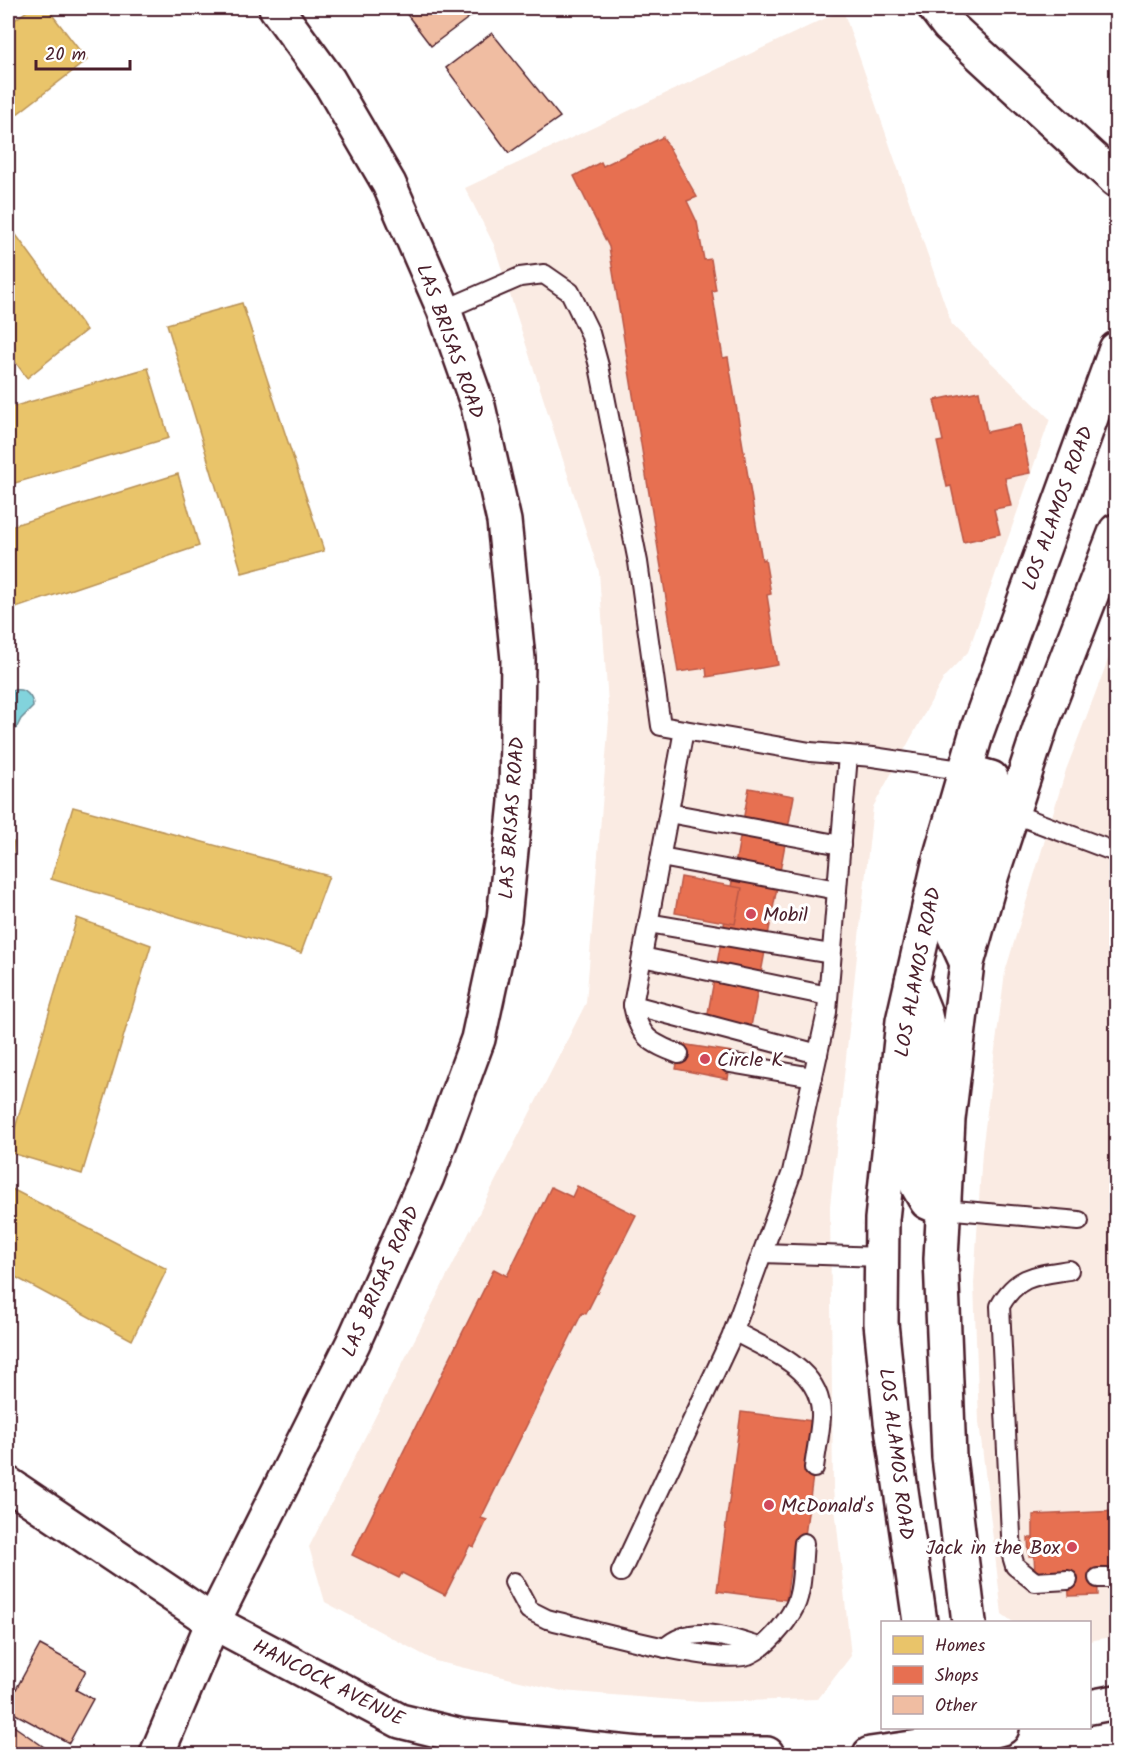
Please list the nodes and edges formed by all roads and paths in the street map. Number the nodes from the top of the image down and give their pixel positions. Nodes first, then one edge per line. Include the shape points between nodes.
1 (276, 8) edge
2 (935, 8) edge
3 (1116, 180) edge
4 (444, 310) junction
5 (1116, 349) edge
6 (1116, 531) edge
7 (684, 730) junction
8 (848, 755) junction
9 (967, 771) junction
10 (669, 813) junction
11 (1012, 813) junction
12 (841, 845) junction
13 (1114, 849) edge
14 (661, 857) junction
15 (837, 890) junction
16 (648, 923) junction
17 (831, 954) junction
18 (642, 957) junction
19 (967, 963) junction
20 (912, 981) junction
21 (828, 996) junction
22 (633, 1005) junction
23 (679, 1054) dead end
24 (818, 1054) junction
25 (730, 1063) dead end
26 (813, 1077) junction
27 (943, 1209) junction
28 (1079, 1221) dead end
29 (762, 1253) junction
30 (882, 1257) junction
31 (1069, 1270) dead end
32 (734, 1331) junction
33 (814, 1468) dead end
34 (8, 1484) edge
35 (804, 1543) dead end
36 (621, 1572) dead end
37 (1098, 1578) dead end
38 (1116, 1578) edge
39 (1068, 1580) dead end
40 (514, 1582) dead end
41 (920, 1621) edge
42 (969, 1621) edge
43 (213, 1622) junction
44 (1116, 1702) edge
45 (1091, 1707) edge
46 (997, 1729) edge
47 (954, 1738) edge
48 (157, 1755) edge
49 (767, 1755) edge
50 (870, 1755) edge

1 - 4 main road, LAS BRISAS ROAD via 329,81 389,184
2 - 3 main road via 948,25
4 - 7 lane via 520,277 544,274 570,292 590,333 614,430 638,562 661,726
4 - 43 main road, LAS BRISAS ROAD via 478,406 506,532 518,659 516,802 504,919 478,1039 427,1178 353,1343
5 - 9 main road, LOS ALAMOS ROAD via 977,731
6 - 11 main road via 1041,725
7 - 8 lane
7 - 10 lane
8 - 9 lane
8 - 12 lane
9 - 19 main road via 991,778 957,910 954,936
9 - 20 main road, LOS ALAMOS ROAD via 941,855
10 - 12 lane
10 - 14 lane
11 - 13 lane
11 - 19 main road
12 - 15 lane
14 - 15 lane
14 - 16 lane
15 - 17 lane
16 - 17 lane
16 - 18 lane
17 - 21 lane
18 - 21 lane
18 - 22 lane
19 - 27 main road via 948,1119
20 - 27 main road via 930,1038 917,1185 927,1202
20 - 30 main road, LOS ALAMOS ROAD via 902,1033 882,1219
21 - 24 lane
22 - 23 lane via 641,1031 653,1044
22 - 24 lane
24 - 26 lane
25 - 26 lane
26 - 29 lane via 792,1172
27 - 28 lane
27 - 42 main road via 940,1259 950,1457
29 - 30 lane
29 - 32 lane
30 - 41 main road, LOS ALAMOS ROAD via 882,1334 891,1421
31 - 39 lane via 1029,1277 1010,1289 1000,1306 1012,1556 1015,1566 1035,1582
32 - 33 lane via 802,1370 814,1383 821,1416
32 - 36 lane
34 - 43 main road, HANCOCK AVENUE
35 - 40 lane via 795,1605 770,1639 747,1655 665,1648 547,1619 529,1610
37 - 38 lane
43 - 48 main road, LAS BRISAS ROAD
43 - 49 main road, HANCOCK AVENUE via 400,1721 462,1736 639,1754
44 - 45 main road
46 - 47 main road
47 - 50 main road

